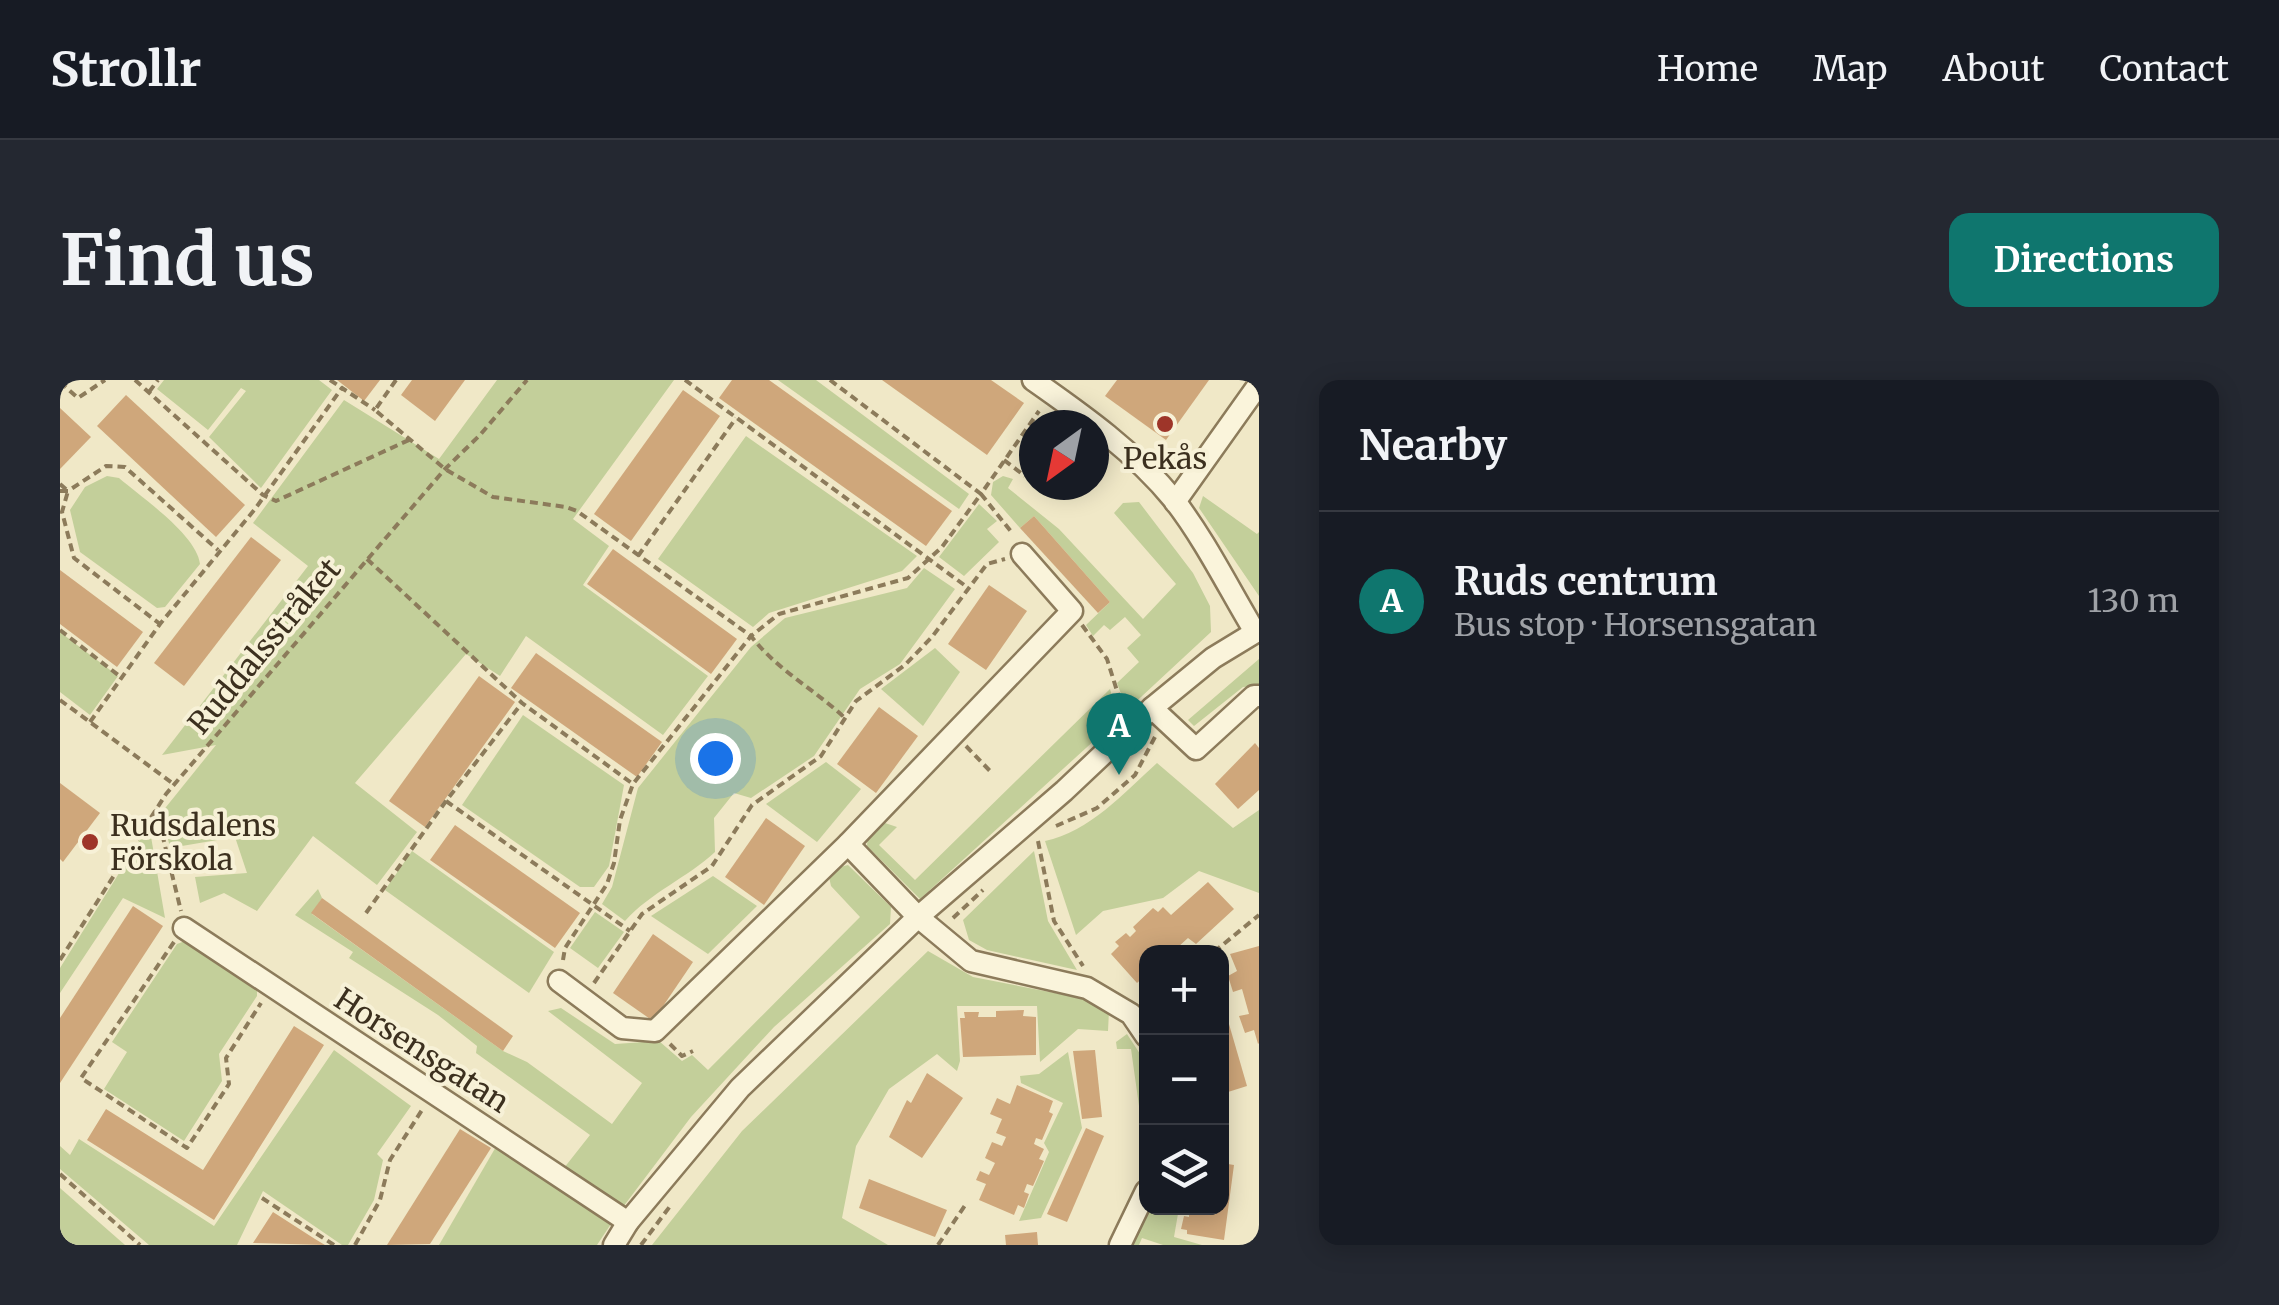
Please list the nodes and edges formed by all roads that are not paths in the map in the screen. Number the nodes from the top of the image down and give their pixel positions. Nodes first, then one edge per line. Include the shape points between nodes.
1 (1033, 380) edge
2 (1259, 384) edge
3 (1175, 502) junction
4 (1022, 554) road end
5 (1257, 631) edge
6 (1259, 696) edge
7 (1152, 708) junction
8 (848, 844) junction
9 (918, 918) junction
10 (184, 928) road end
11 (559, 980) road end
12 (1145, 1035) edge
13 (1139, 1206) edge
14 (628, 1222) junction
15 (614, 1245) edge
16 (1120, 1245) edge

1 - 3 street via 1138,462
2 - 3 street
3 - 5 street
4 - 8 street via 1072,611
5 - 7 street
6 - 7 street via 1196,749
7 - 9 street
8 - 9 street
8 - 11 street via 656,1031 622,1028
9 - 12 street via 972,961 1087,988 1130,1014
9 - 14 street via 740,1088
10 - 14 street, Horsensgatan
13 - 16 street
14 - 15 street

